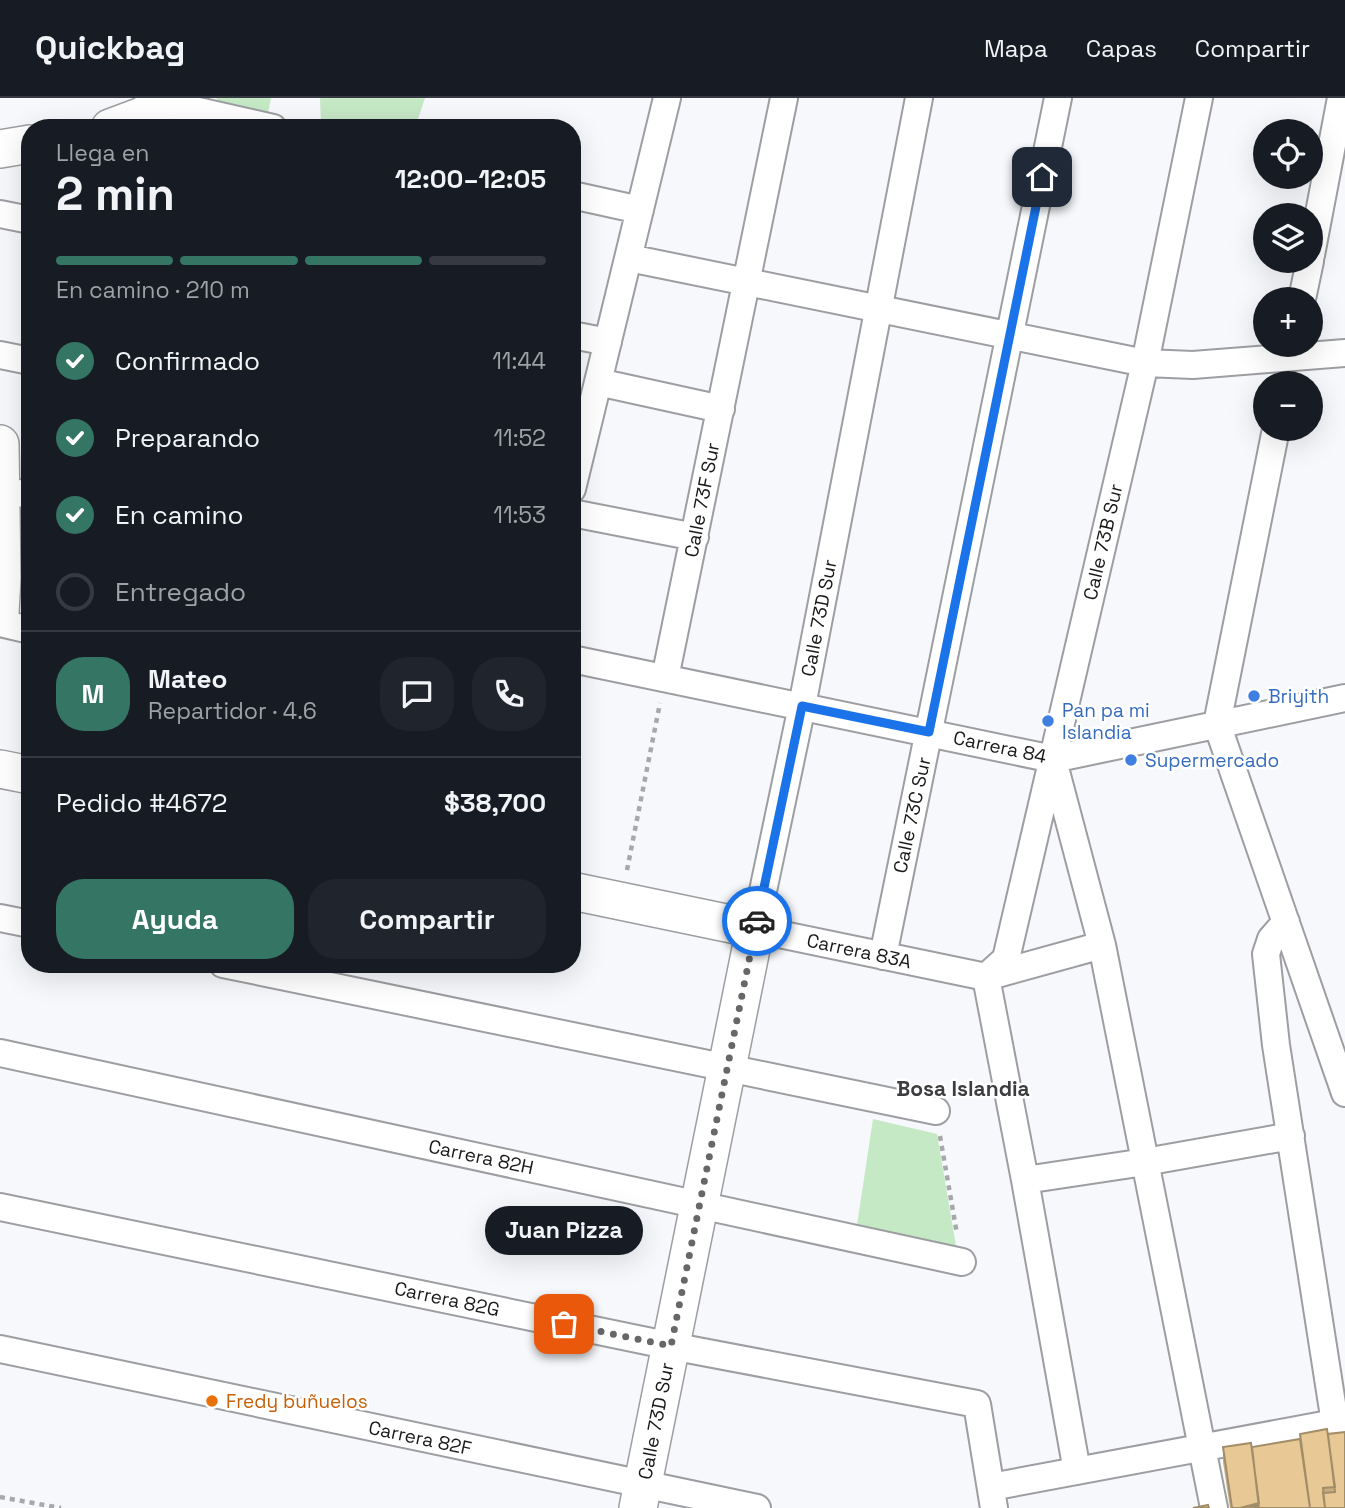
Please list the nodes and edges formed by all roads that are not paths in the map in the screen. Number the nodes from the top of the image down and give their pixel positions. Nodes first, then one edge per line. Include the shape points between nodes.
1 (667, 98) edge
2 (783, 98) edge
3 (919, 98) edge
4 (1058, 98) edge
5 (1199, 98) edge
6 (1341, 98) edge
7 (168, 101) edge
8 (117, 117) edge
9 (238, 119) edge
10 (21, 146) edge
11 (0, 149) edge
12 (581, 197) edge
13 (1321, 203) edge
14 (640, 210) junction
15 (0, 214) edge
16 (21, 218) edge
17 (629, 258) junction
18 (746, 282) junction
19 (878, 309) junction
20 (1009, 335) junction
21 (581, 337) edge
22 (608, 342) junction
23 (1345, 353) edge
24 (0, 355) edge
25 (21, 359) edge
26 (1290, 362) edge
27 (1145, 363) junction
28 (598, 382) junction
29 (720, 409) junction
30 (1274, 441) edge
31 (0, 444) edge
32 (581, 447) edge
33 (1, 489) edge
34 (21, 493) edge
35 (581, 515) edge
36 (695, 537) junction
37 (0, 613) edge
38 (0, 623) edge
39 (21, 628) edge
40 (581, 661) edge
41 (665, 678) junction
42 (1345, 698) edge
43 (802, 706) junction
44 (1217, 724) junction
45 (929, 732) junction
46 (1053, 759) junction
47 (0, 769) edge
48 (21, 773) edge
49 (581, 893) edge
50 (0, 918) edge
51 (21, 922) edge
52 (1286, 922) junction
53 (755, 929) junction
54 (1102, 945) junction
55 (883, 956) junction
56 (267, 973) edge
57 (986, 977) junction
58 (0, 1053) edge
59 (727, 1068) junction
60 (1345, 1093) edge
61 (936, 1111) road end
62 (1291, 1136) junction
63 (1145, 1162) junction
64 (1026, 1180) junction
65 (700, 1205) junction
66 (0, 1207) edge
67 (962, 1262) road end
68 (671, 1346) junction
69 (0, 1349) edge
70 (1340, 1422) edge
71 (1202, 1447) junction
72 (1077, 1471) junction
73 (641, 1497) edge
74 (992, 1497) edge
75 (757, 1508) edge
76 (1213, 1508) edge

1 - 14 street
2 - 18 street, Calle 73F Sur
3 - 19 street, Calle 73D Sur
4 - 20 street, Calle 73C Sur
5 - 27 street, Calle 73B Sur
6 - 13 street
7 - 8 street via 142,116
7 - 9 street
10 - 11 street
12 - 14 street
14 - 17 street
15 - 16 street
17 - 18 street
17 - 22 street
18 - 19 street
18 - 29 street, Calle 73F Sur
19 - 20 street
19 - 43 street, Calle 73D Sur
20 - 27 street
20 - 45 street, Calle 73C Sur
21 - 22 street
22 - 28 street
23 - 26 street
24 - 25 street
26 - 27 street
27 - 46 street, Calle 73B Sur
28 - 29 street
28 - 32 street
29 - 36 street, Calle 73F Sur
30 - 44 street
31 - 33 street
33 - 34 street
33 - 37 street
35 - 36 street
36 - 41 street, Calle 73F Sur
38 - 39 street
40 - 41 street, Carrera 84
41 - 43 street, Carrera 84
42 - 44 street, Carrera 84
43 - 45 street, Carrera 84
43 - 53 street, Calle 73D Sur
44 - 46 street, Carrera 84
44 - 52 street
45 - 46 street, Carrera 84
45 - 55 street, Calle 73C Sur
46 - 54 street
46 - 57 street, Calle 73B Sur via 1006,959
47 - 48 street
49 - 53 street, Carrera 83A
50 - 51 street
52 - 60 street
52 - 62 street via 1271,939 1266,954
53 - 55 street, Carrera 83A
53 - 59 street, Calle 73D Sur
54 - 57 street, Carrera 83A
54 - 63 street
55 - 57 street, Carrera 83A
56 - 59 street
57 - 64 street
58 - 65 street, Carrera 82H
59 - 61 street
59 - 65 street, Calle 73D Sur
62 - 63 street
62 - 70 street
63 - 64 street
63 - 71 street
64 - 72 street
65 - 67 street, Carrera 82H
65 - 68 street, Calle 73D Sur
66 - 68 street, Carrera 82G
68 - 73 street, Calle 73D Sur
68 - 74 street, Carrera 82G via 977,1404
69 - 73 street, Carrera 82F
70 - 71 street
71 - 72 street
71 - 76 street
72 - 74 street
73 - 75 street, Carrera 82F

